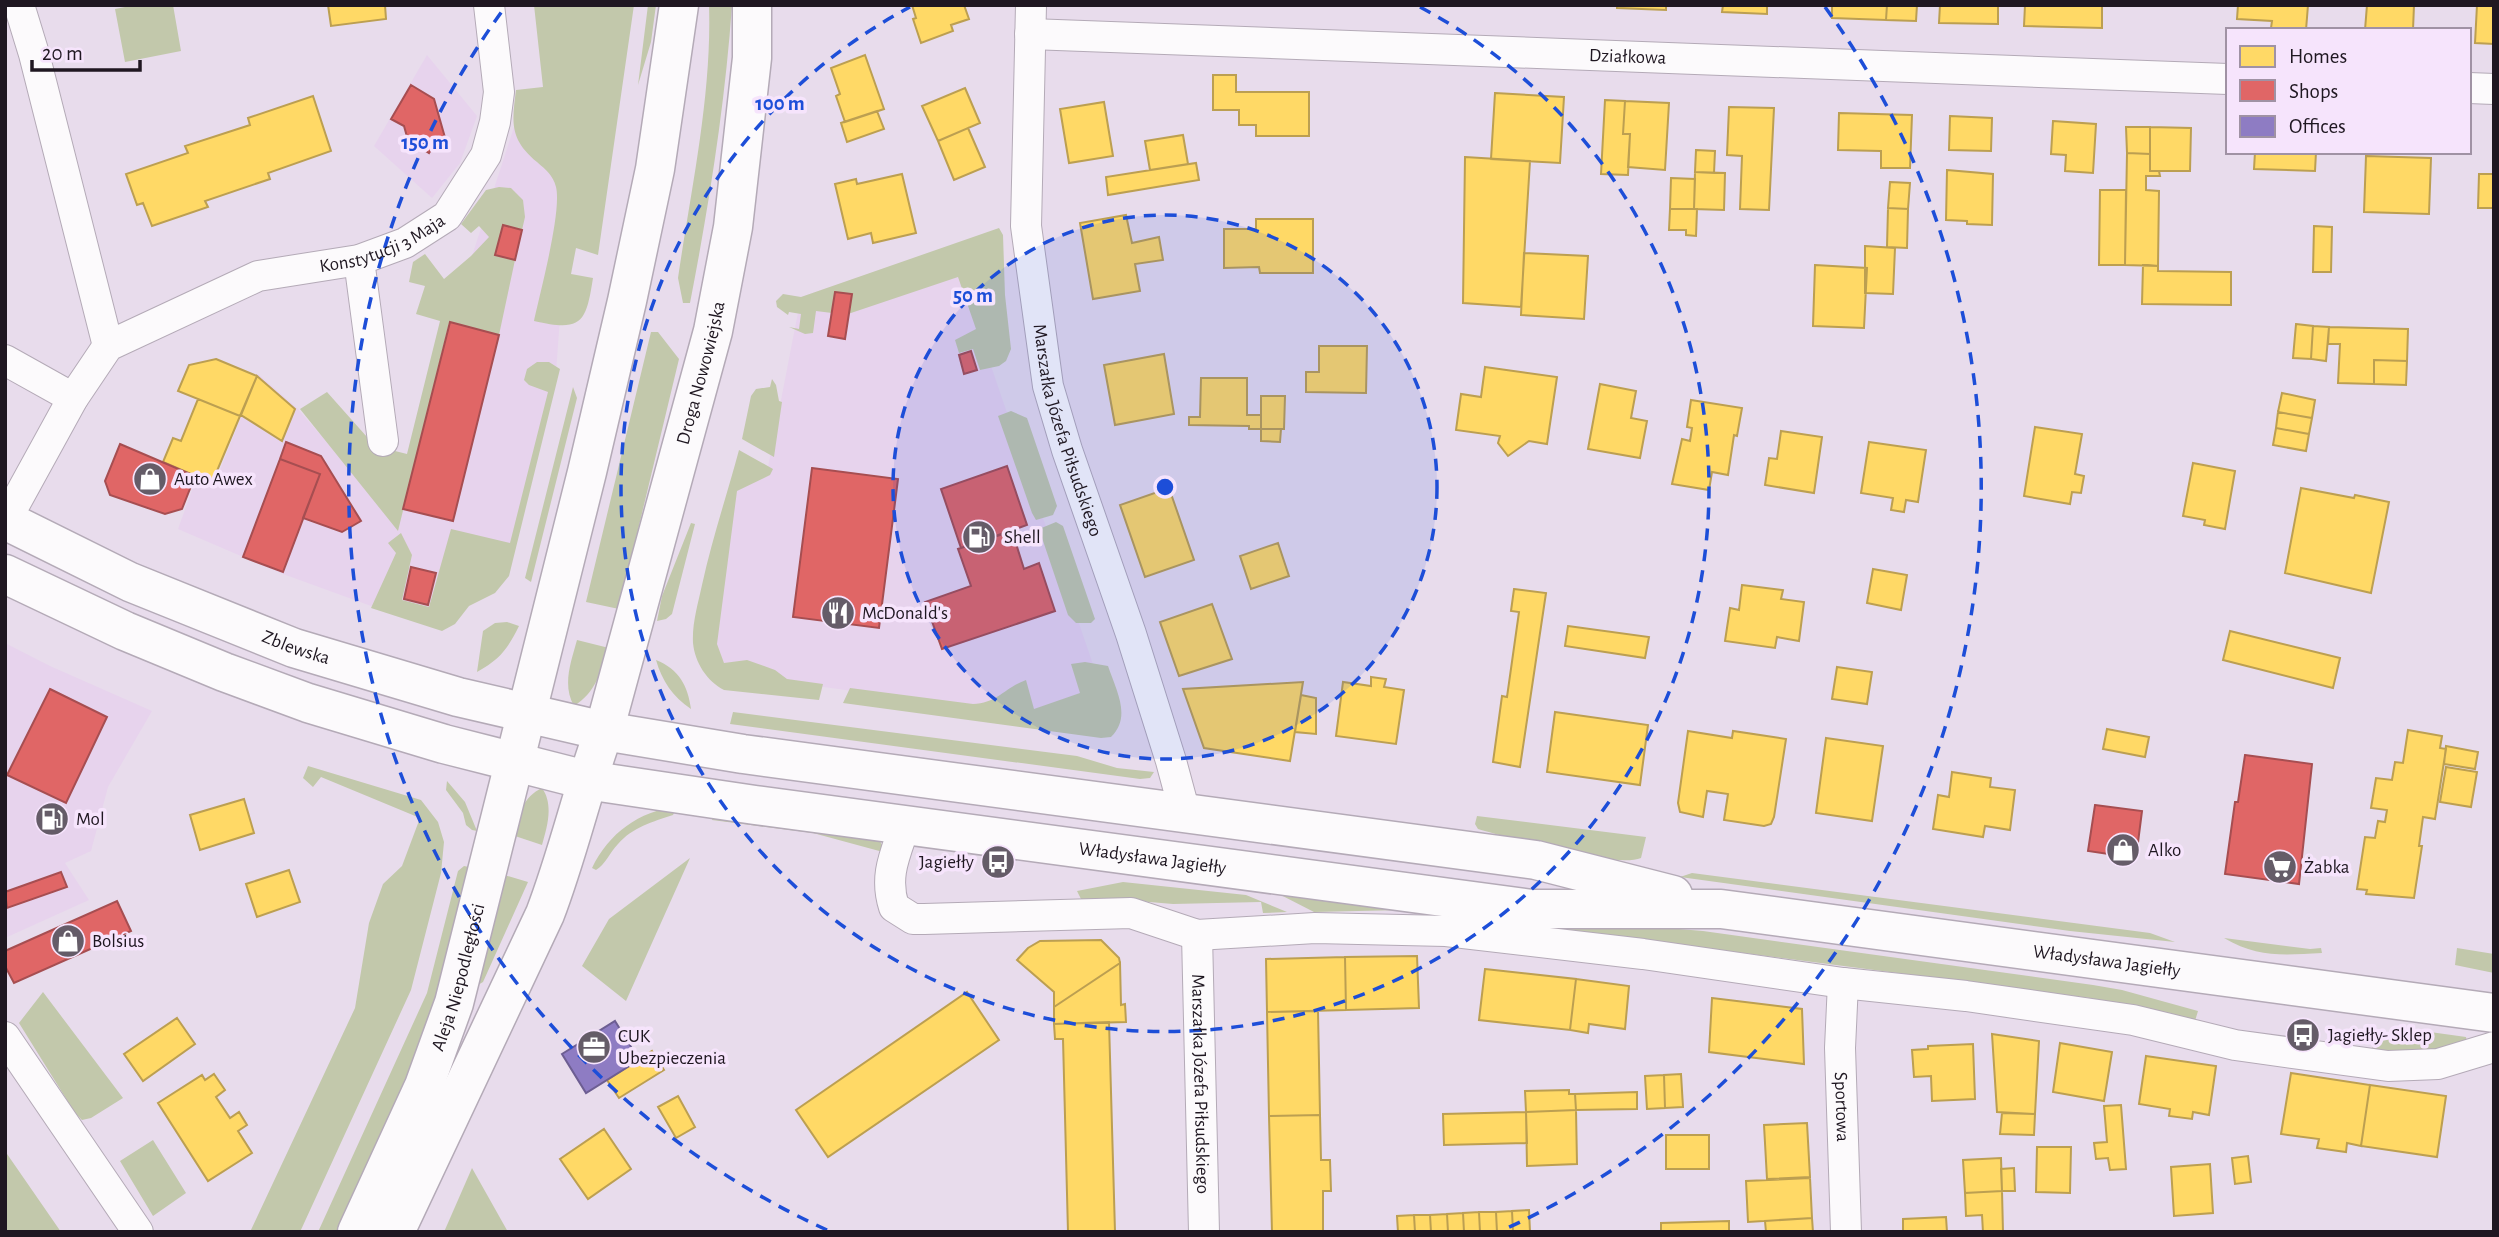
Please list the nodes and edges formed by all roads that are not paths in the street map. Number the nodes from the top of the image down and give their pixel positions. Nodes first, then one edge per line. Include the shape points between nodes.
1 (19, 5) edge
2 (489, 5) edge
3 (678, 5) edge
4 (752, 5) edge
5 (1030, 20) edge
6 (2226, 79) edge
7 (2471, 88) edge
8 (2494, 89) edge
9 (359, 260) junction
10 (108, 346) junction
11 (5, 360) edge
12 (73, 398) junction
13 (383, 442) dead end
14 (6, 520) edge
15 (5, 575) edge
16 (526, 713) junction
17 (604, 731) junction
18 (514, 763) junction
19 (586, 780) junction
20 (1185, 813) junction
21 (905, 825) junction
22 (1721, 909) junction
23 (1197, 935) junction
24 (1843, 983) junction
25 (2494, 1013) edge
26 (5, 1037) edge
27 (2494, 1047) edge
28 (138, 1232) edge
29 (357, 1232) edge
30 (395, 1232) edge
31 (1204, 1232) edge
32 (1846, 1232) edge

1 - 10 street
2 - 9 street, Konstytucji 3 Maja via 499,92 486,155 447,216 405,243
3 - 16 main road via 655,169 627,301
4 - 17 main road, Droga Nowowiejska via 752,58 734,214 713,331
5 - 6 street, Działkowa
5 - 20 street, Marszałka Józefa Piłsudskiego via 1026,226 1048,386
7 - 8 street
9 - 10 street, Konstytucji 3 Maja via 258,276
9 - 13 street
10 - 12 street
11 - 12 street
12 - 14 street
14 - 16 main road, Zblewska via 130,582 294,648
15 - 18 main road via 224,672 404,733
16 - 17 main road, Zblewska
16 - 18 main road, Aleja Niepodległości
17 - 19 main road
17 - 20 main road, Władysława Jagiełły
18 - 19 main road
18 - 29 main road, Aleja Niepodległości via 454,1003 424,1086
19 - 21 main road, Władysława Jagiełły
19 - 30 main road via 545,914
20 - 22 main road, Władysława Jagiełły via 1536,860
21 - 22 main road, Władysława Jagiełły via 1532,909
21 - 23 street via 888,888 894,907 914,919 1130,913
22 - 25 main road, Władysława Jagiełły
23 - 24 street via 1315,928 1446,931
23 - 31 street, Marszałka Józefa Piłsudskiego
24 - 27 street via 2133,1020 2235,1045 2388,1066 2438,1064
24 - 32 street, Sportowa via 1840,1048
26 - 28 street

